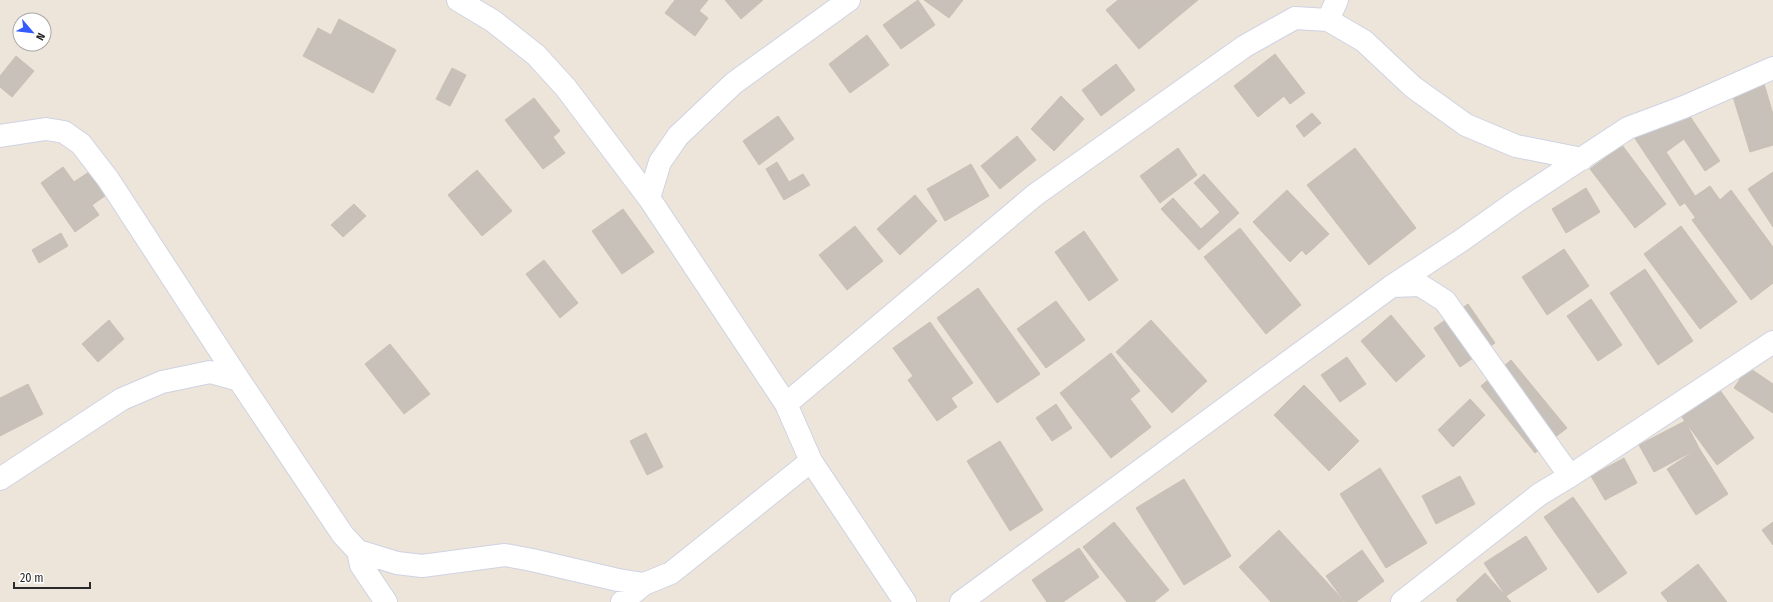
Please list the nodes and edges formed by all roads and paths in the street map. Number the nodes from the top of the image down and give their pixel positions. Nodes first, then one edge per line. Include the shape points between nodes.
1 (458, 0) edge
2 (849, 0) edge
3 (1337, 0) edge
4 (1328, 20) junction
5 (1773, 68) edge
6 (0, 136) edge
7 (1582, 159) junction
8 (649, 198) junction
9 (1392, 286) junction
10 (1773, 342) edge
11 (239, 380) junction
12 (786, 404) junction
13 (811, 461) junction
14 (1570, 476) junction
15 (0, 479) edge
16 (358, 551) junction
17 (644, 584) junction
18 (386, 602) edge
19 (622, 602) edge
20 (905, 602) edge
21 (960, 602) edge
22 (1402, 602) edge

1 - 8 street via 493,21 536,55 566,88
2 - 8 street via 734,83 678,136 660,162
3 - 4 street
4 - 7 street via 1364,41 1413,87 1466,126 1516,146
4 - 12 street via 1295,18 1245,46 1036,195
5 - 7 street via 1684,107 1628,128
6 - 11 street via 46,129 64,132 81,144 108,179
7 - 9 street
8 - 12 street
9 - 14 street via 1420,285 1444,301
9 - 21 street
10 - 14 street
11 - 15 street via 210,372 162,382 122,399
11 - 16 street via 343,535
12 - 13 street
13 - 17 street via 671,573
13 - 20 street
14 - 22 street via 1540,494
16 - 17 street via 397,563 422,566 505,556
16 - 18 street via 361,565
17 - 19 street

